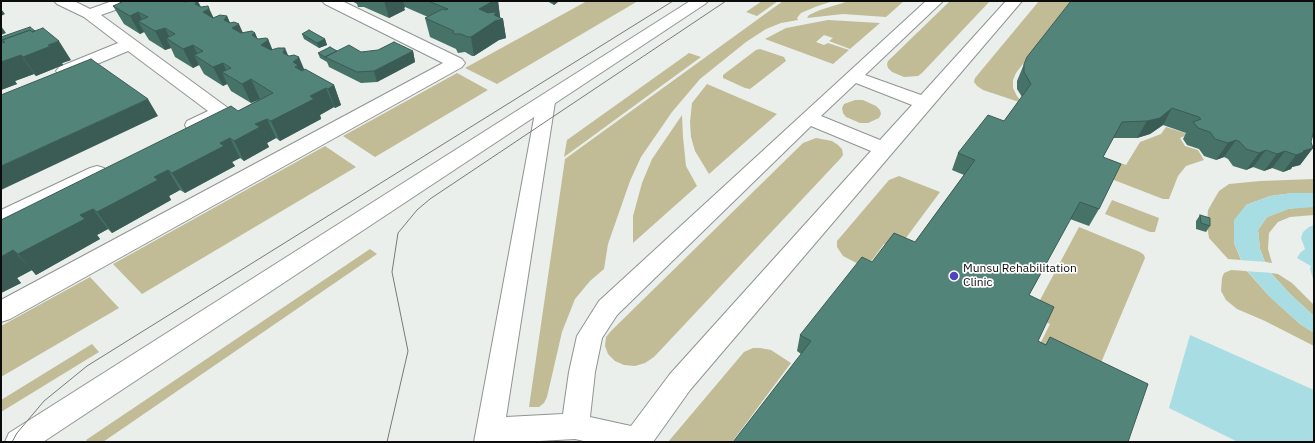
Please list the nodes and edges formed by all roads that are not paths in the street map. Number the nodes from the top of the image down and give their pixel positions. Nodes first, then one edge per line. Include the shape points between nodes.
1 (62, 1) edge
2 (127, 1) edge
3 (330, 1) edge
4 (700, 1) edge
5 (935, 1) edge
6 (1014, 1) edge
7 (89, 14) junction
8 (131, 44) junction
9 (853, 76) junction
10 (51, 77) edge
11 (546, 102) junction
12 (924, 103) junction
13 (808, 118) junction
14 (179, 132) edge
15 (884, 149) junction
16 (115, 164) edge
17 (1, 220) edge
18 (1, 312) edge
19 (575, 426) junction
20 (489, 437) edge
21 (636, 441) edge
22 (19, 442) edge

1 - 7 street
2 - 7 street
3 - 18 street via 456,63
4 - 11 street
5 - 9 street
6 - 12 street
7 - 8 street
8 - 10 street
8 - 14 street via 221,112
9 - 12 street
9 - 13 street
11 - 20 street
11 - 22 street
12 - 15 street
13 - 15 street
13 - 19 street via 608,308 590,336
15 - 21 street via 680,382
16 - 17 street
19 - 20 street
19 - 21 street

